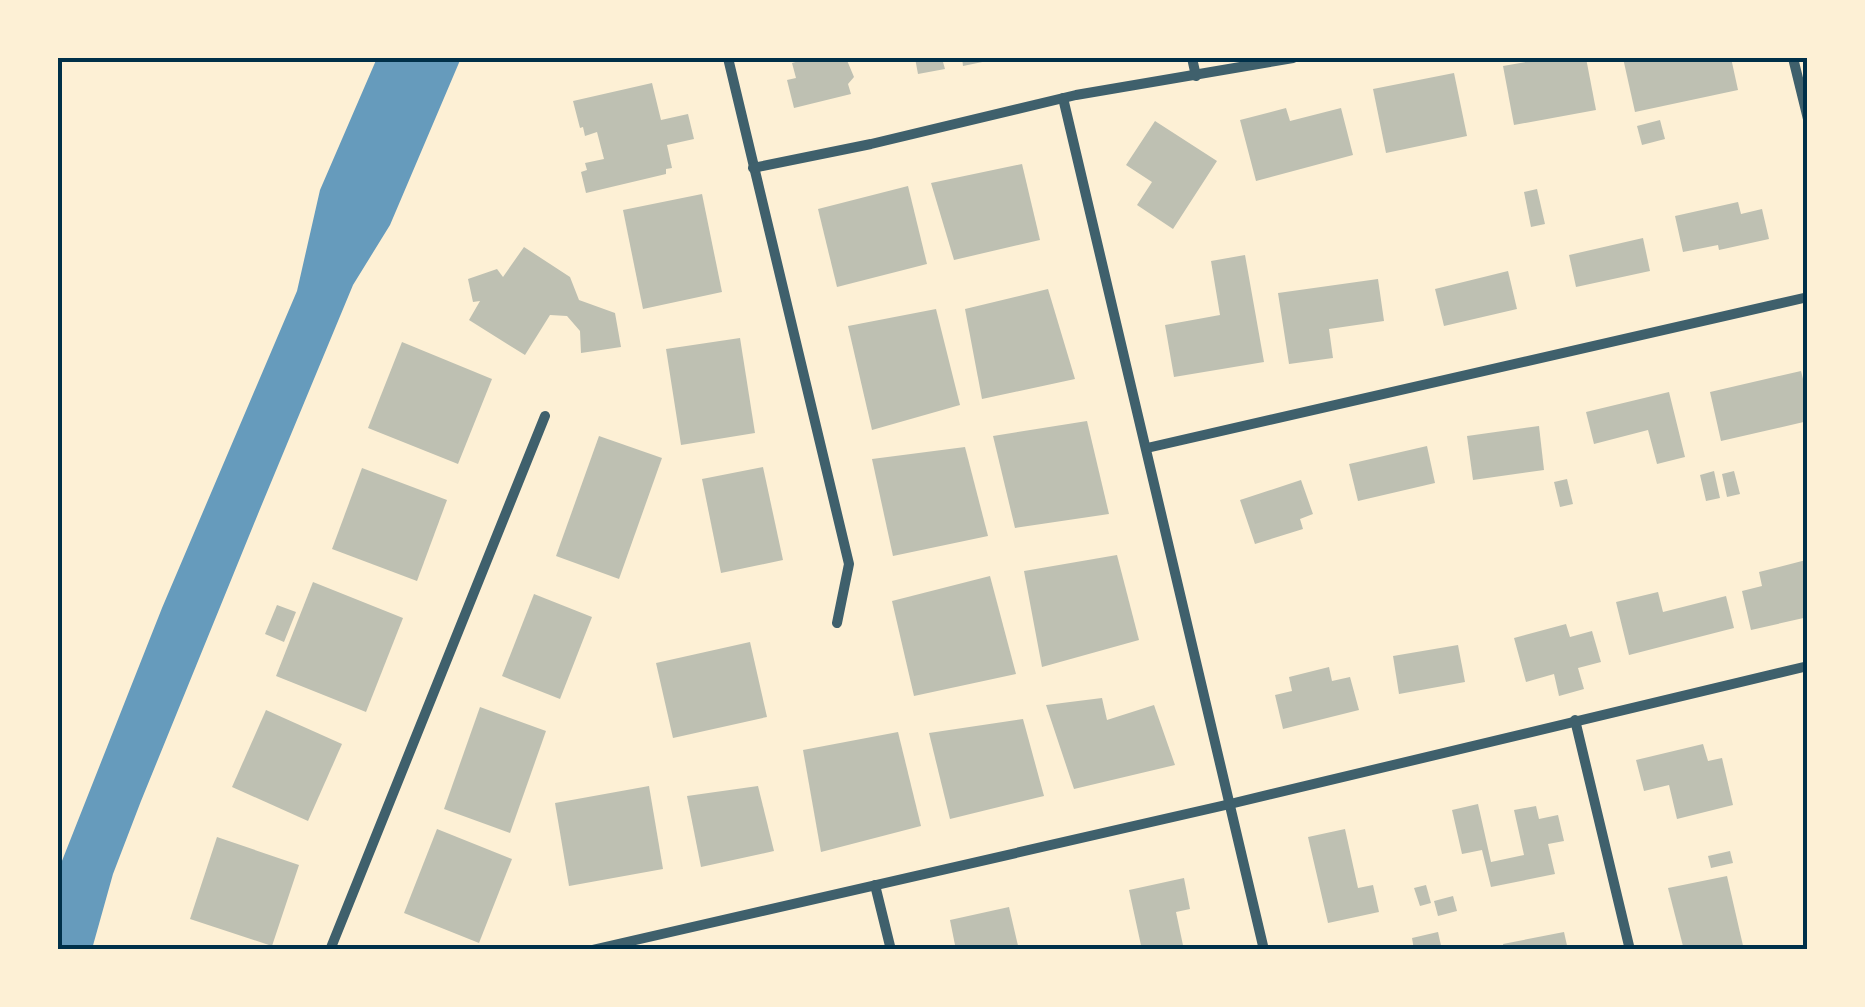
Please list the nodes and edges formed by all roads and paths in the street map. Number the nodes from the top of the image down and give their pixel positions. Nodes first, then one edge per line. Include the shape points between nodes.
1 (728, 58) edge
2 (1192, 58) edge
3 (1294, 58) edge
4 (1792, 58) edge
5 (1196, 76) junction
6 (1063, 98) junction
7 (1808, 119) edge
8 (753, 168) junction
9 (1808, 297) edge
10 (545, 416) dead end
11 (1147, 448) junction
12 (837, 623) dead end
13 (1808, 666) edge
14 (1574, 720) junction
15 (1230, 804) junction
16 (875, 885) junction
17 (330, 950) edge
18 (592, 950) edge
19 (891, 950) edge
20 (1264, 950) edge
21 (1630, 950) edge

1 - 8 street
2 - 5 street
3 - 5 street
4 - 7 street
5 - 6 street
6 - 8 street
6 - 11 street
8 - 12 street via 849,564
9 - 11 street
10 - 17 street
11 - 15 street
13 - 14 street
14 - 15 street
14 - 21 street
15 - 16 street
15 - 20 street
16 - 18 street
16 - 19 street

